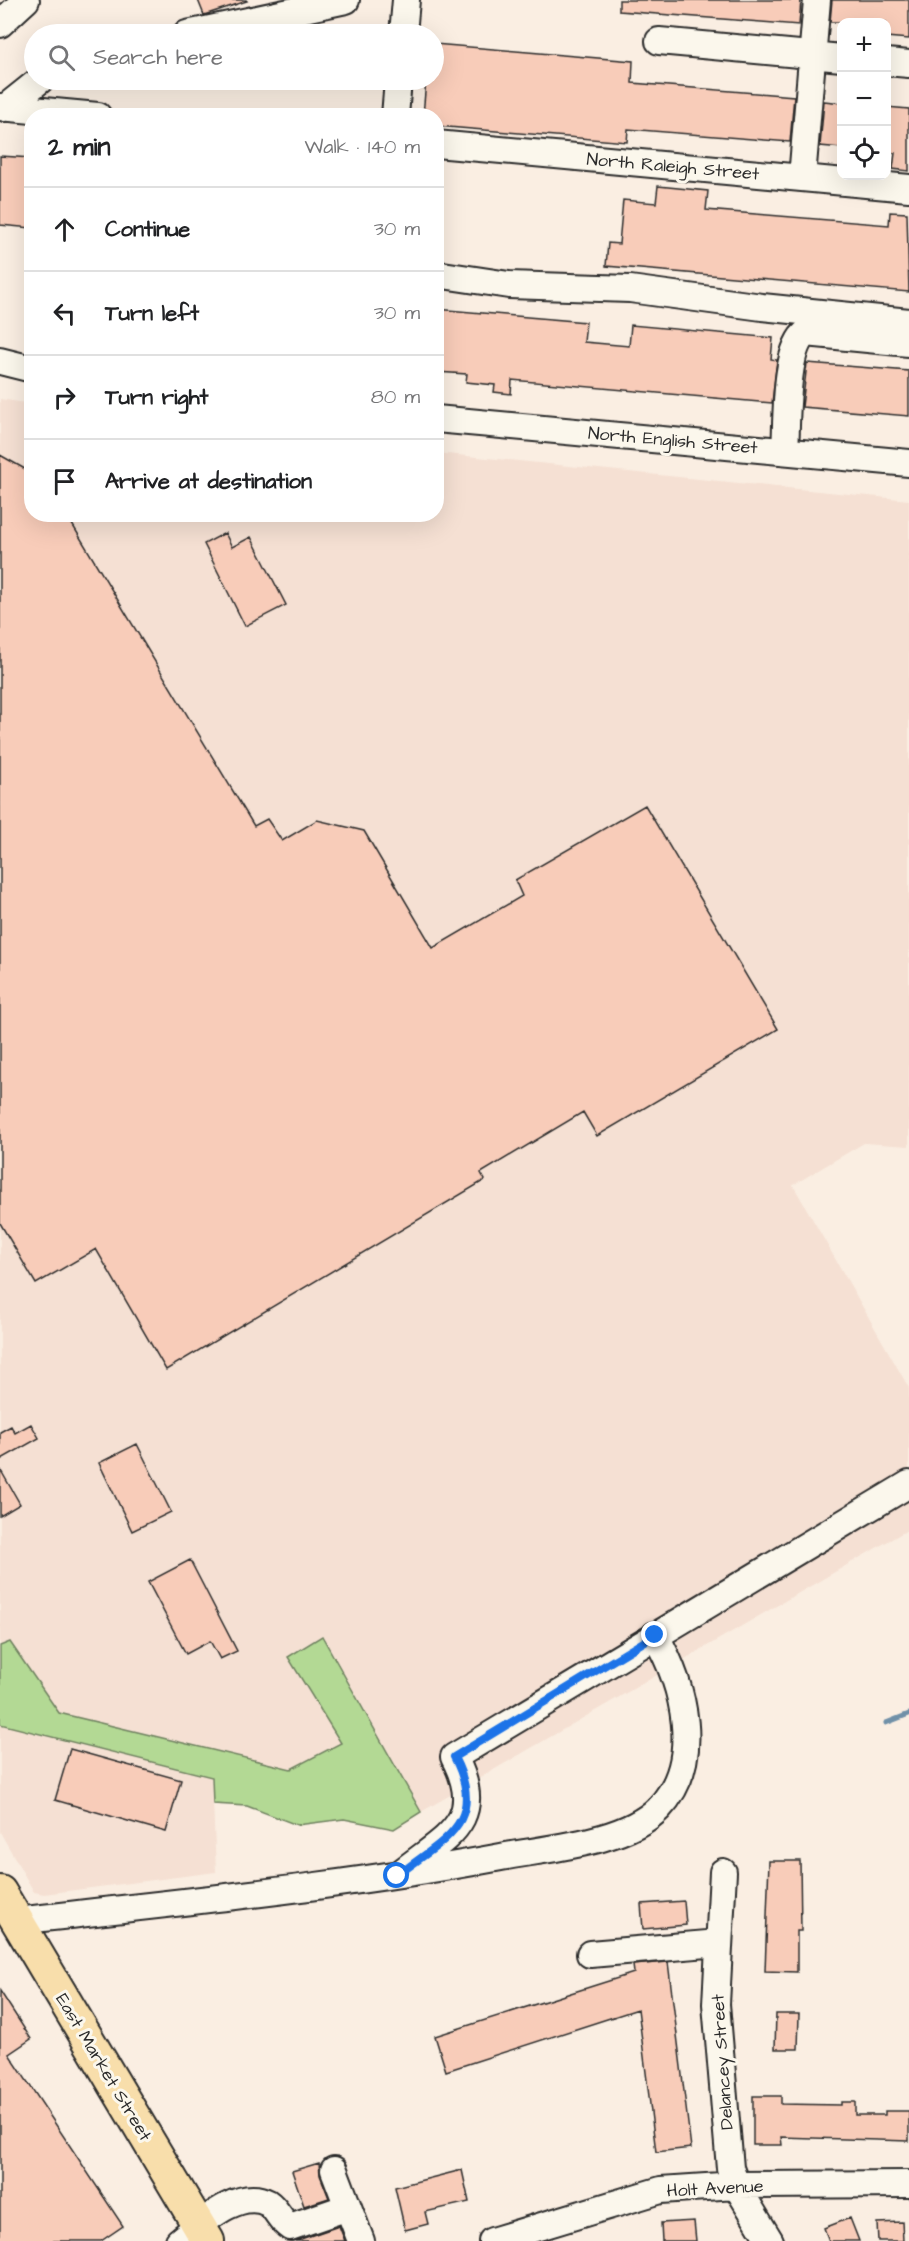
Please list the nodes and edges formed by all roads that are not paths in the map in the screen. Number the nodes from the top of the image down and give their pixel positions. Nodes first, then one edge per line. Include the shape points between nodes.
1 (26, 0) edge
2 (346, 0) edge
3 (406, 0) edge
4 (816, 0) edge
5 (0, 24) edge
6 (234, 24) edge
7 (404, 24) edge
8 (659, 41) dead end
9 (812, 56) junction
10 (837, 58) edge
11 (891, 62) edge
12 (909, 64) edge
13 (26, 90) edge
14 (397, 90) edge
15 (3, 107) edge
16 (395, 108) edge
17 (24, 109) edge
18 (444, 145) edge
19 (802, 178) junction
20 (909, 188) edge
21 (444, 275) edge
22 (909, 322) edge
23 (909, 343) edge
24 (0, 361) edge
25 (24, 367) edge
26 (444, 420) edge
27 (785, 451) junction
28 (909, 463) edge
29 (909, 1484) edge
30 (655, 1635) junction
31 (723, 1872) dead end
32 (397, 1876) junction
33 (6, 1906) edge
34 (719, 1943) junction
35 (590, 1954) dead end
36 (334, 2170) dead end
37 (909, 2184) edge
38 (736, 2185) junction
39 (348, 2207) junction
40 (195, 2236) edge
41 (495, 2240) edge
42 (361, 2241) edge
43 (770, 2241) edge

1 - 5 street
2 - 6 street
3 - 7 street
4 - 9 street
8 - 9 street
9 - 10 street
9 - 19 street
11 - 12 street
13 - 15 street
14 - 16 street
15 - 17 street
18 - 19 street, North Raleigh Street
19 - 20 street, North Raleigh Street
21 - 22 street via 509,285 630,289
23 - 27 street via 806,333 799,338 790,373
24 - 25 street
26 - 27 street, North English Street
27 - 28 street, North English Street
29 - 30 street
30 - 32 street via 454,1757 463,1774 466,1796 460,1825 444,1842
30 - 32 street via 669,1660 685,1718 684,1754 676,1785 658,1808 637,1824 586,1841
31 - 34 street, Delancey Street
32 - 33 street
33 - 40 main road, East Market Street
34 - 35 street
34 - 38 street, Delancey Street via 716,2004 730,2168
36 - 39 street
37 - 38 street, Holt Avenue
38 - 41 street, Holt Avenue via 661,2190
38 - 43 street, Delancey Street
39 - 40 street via 290,2227 270,2204 253,2198 231,2204
39 - 42 street

